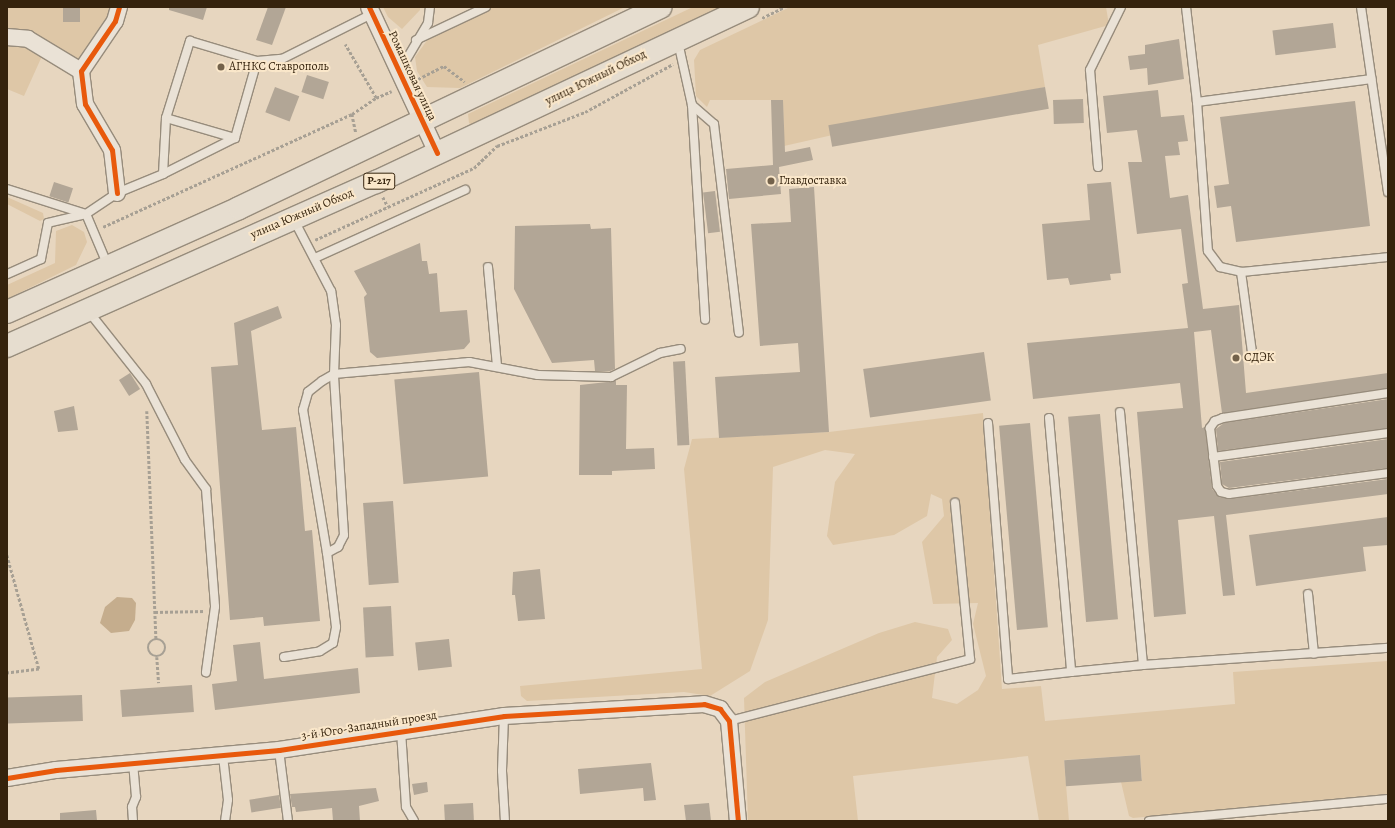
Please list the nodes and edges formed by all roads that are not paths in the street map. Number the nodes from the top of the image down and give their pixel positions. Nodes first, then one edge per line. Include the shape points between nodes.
1 (119, 7) edge
2 (430, 7) edge
3 (486, 7) edge
4 (660, 7) edge
5 (1121, 7) edge
6 (1186, 7) edge
7 (1361, 7) edge
8 (370, 10) edge
9 (751, 14) edge
10 (7, 37) edge
11 (416, 40) junction
12 (680, 49) junction
13 (258, 61) junction
14 (81, 72) junction
15 (399, 73) junction
16 (1371, 79) junction
17 (1197, 102) junction
18 (692, 105) junction
19 (166, 118) junction
20 (421, 120) junction
21 (235, 138) junction
22 (437, 153) junction
23 (1098, 167) dead end
24 (163, 174) junction
25 (7, 189) edge
26 (465, 190) dead end
27 (1388, 192) edge
28 (117, 193) junction
29 (86, 214) junction
30 (292, 218) junction
31 (1388, 257) edge
32 (315, 258) junction
33 (108, 267) junction
34 (488, 267) dead end
35 (1241, 272) junction
36 (7, 274) edge
37 (87, 310) junction
38 (7, 312) edge
39 (705, 320) dead end
40 (739, 333) dead end
41 (7, 346) edge
42 (680, 348) dead end
43 (1252, 352) dead end
44 (497, 365) junction
45 (334, 374) junction
46 (1388, 393) edge
47 (1120, 412) dead end
48 (1049, 418) dead end
49 (988, 423) dead end
50 (1388, 433) edge
51 (1214, 457) junction
52 (1388, 473) edge
53 (955, 503) dead end
54 (327, 553) junction
55 (1308, 594) dead end
56 (1388, 648) edge
57 (1314, 654) junction
58 (284, 657) dead end
59 (1143, 665) junction
60 (206, 672) dead end
61 (1071, 672) junction
62 (504, 716) junction
63 (729, 721) junction
64 (401, 731) junction
65 (279, 750) junction
66 (223, 756) junction
67 (134, 764) junction
68 (7, 778) edge
69 (1388, 799) edge
70 (1171, 820) edge
71 (133, 821) edge
72 (225, 821) edge
73 (288, 821) edge
74 (414, 821) edge
75 (505, 821) edge
76 (738, 821) edge
77 (1149, 821) edge

1 - 14 street via 115,21
2 - 11 lane via 428,23
3 - 11 lane
4 - 20 main road
5 - 23 lane via 1090,70
6 - 17 lane
7 - 16 lane
8 - 13 lane via 282,59
8 - 15 street, Ромашковая улица
9 - 12 main road, улица Южный Обход / Р-217
10 - 14 street via 28,39
11 - 15 lane
12 - 18 lane
12 - 22 main road, улица Южный Обход / Р-217
13 - 19 lane via 190,41
13 - 21 lane
14 - 28 street via 85,104 112,150
15 - 20 street, Ромашковая улица
16 - 17 lane
16 - 27 lane
17 - 35 lane via 1208,251 1220,268
18 - 39 lane
18 - 40 lane via 714,124
19 - 21 lane
19 - 24 lane
20 - 22 street, Ромашковая улица
20 - 33 main road via 239,208
21 - 24 lane
22 - 30 main road, улица Южный Обход / Р-217
24 - 28 lane
25 - 29 lane
26 - 32 lane
28 - 29 lane
29 - 33 lane
29 - 36 lane via 48,223 41,259
30 - 32 lane
30 - 37 main road, улица Южный Обход / Р-217
31 - 35 lane
32 - 45 lane via 331,291 336,325
33 - 38 main road
34 - 44 lane
35 - 43 lane
37 - 41 main road, улица Южный Обход / Р-217
37 - 60 lane via 146,384 185,460 206,488 215,610
42 - 44 lane via 660,353 611,377 538,375
44 - 45 lane via 468,362
45 - 54 lane via 344,535 338,547
45 - 54 lane via 308,392 303,410
46 - 51 lane via 1223,418 1215,421 1210,428
47 - 59 lane
48 - 61 lane
49 - 61 lane via 1008,679
50 - 51 lane
51 - 52 lane via 1217,486 1221,492 1229,494
53 - 63 lane via 970,659
54 - 58 lane via 336,627 333,643 320,651
55 - 57 lane
56 - 57 lane
57 - 59 lane
59 - 61 lane
62 - 63 street, 3-й Юго-Западный проезд via 704,704 720,709
62 - 64 street, 3-й Юго-Западный проезд
62 - 75 lane via 502,772
63 - 76 street
64 - 65 street, 3-й Юго-Западный проезд
64 - 74 lane via 406,807
65 - 66 street, 3-й Юго-Западный проезд
65 - 73 lane
66 - 67 street, 3-й Юго-Западный проезд
66 - 72 lane via 228,800
67 - 68 street, 3-й Юго-Западный проезд via 56,770
67 - 71 lane via 136,797 132,807
69 - 70 lane
70 - 77 lane

